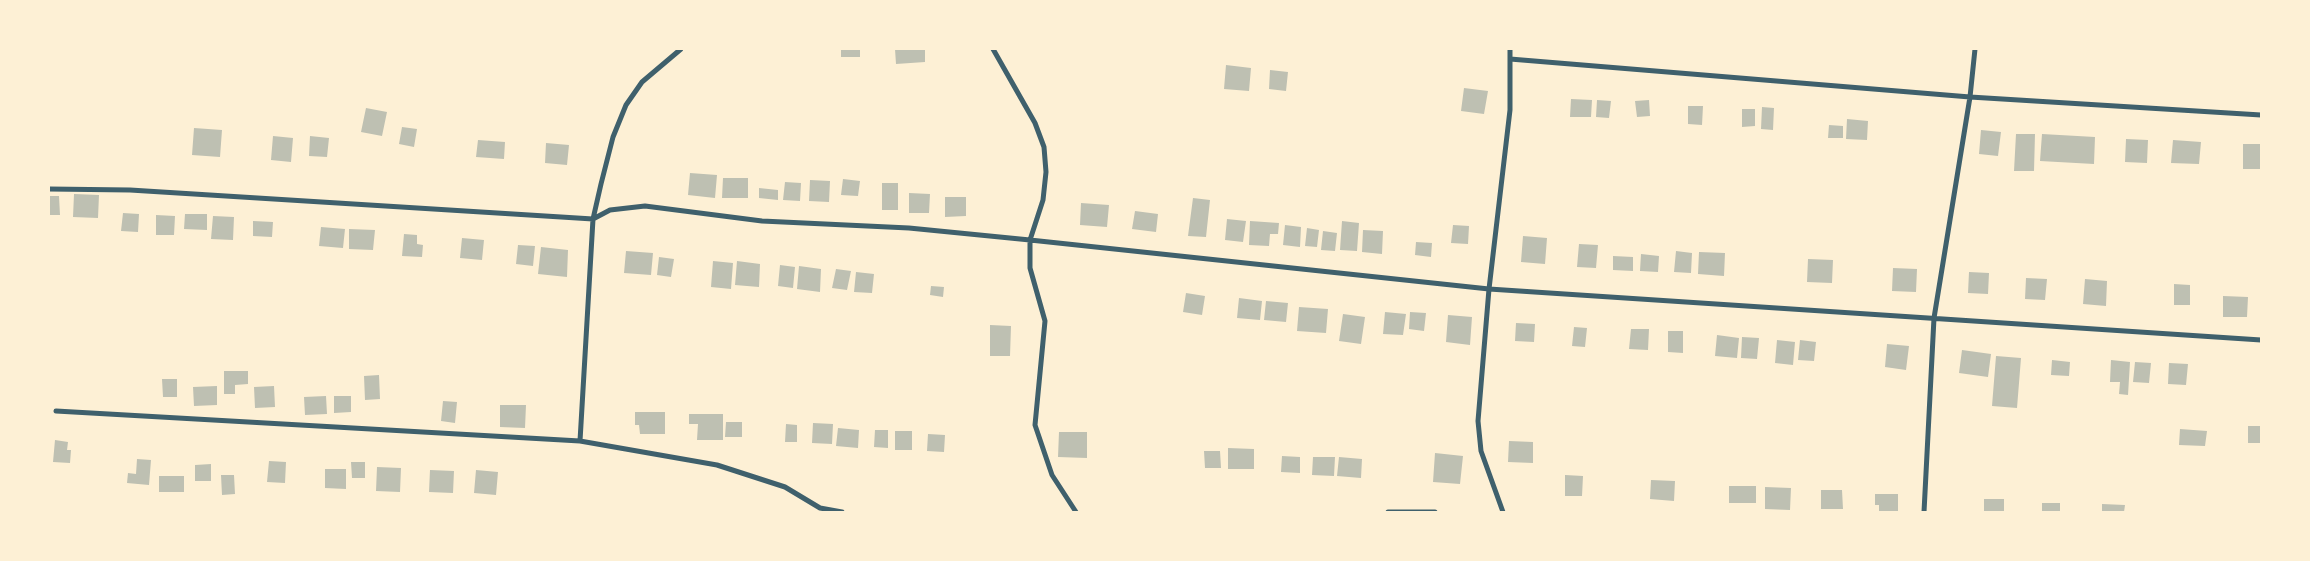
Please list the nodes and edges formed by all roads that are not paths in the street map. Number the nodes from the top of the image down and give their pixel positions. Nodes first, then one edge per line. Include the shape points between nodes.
1 (681, 49) edge
2 (993, 49) edge
3 (1510, 49) edge
4 (1975, 49) edge
5 (1510, 59) junction
6 (1970, 97) junction
7 (2261, 115) edge
8 (49, 189) edge
9 (592, 219) junction
10 (1030, 240) junction
11 (1489, 289) junction
12 (1934, 318) junction
13 (2261, 340) edge
14 (56, 411) dead end
15 (580, 441) junction
16 (842, 512) edge
17 (1076, 512) edge
18 (1388, 512) edge
19 (1435, 512) edge
20 (1503, 512) edge
21 (1924, 512) edge

1 - 9 street via 642,82 626,105 613,137
2 - 10 street via 1044,147 1043,200
3 - 5 street
4 - 6 street
5 - 6 street
5 - 11 street via 1510,110
6 - 7 street
6 - 12 street
8 - 9 street via 130,190
9 - 10 street via 610,210 645,206 762,221 909,228
9 - 15 street
10 - 11 street
10 - 17 street via 1030,268 1045,321 1035,425 1052,475
11 - 12 street
11 - 20 street via 1478,421 1481,451
12 - 13 street
12 - 21 street
14 - 15 street
15 - 16 street via 718,465 785,487 820,508
18 - 19 street

